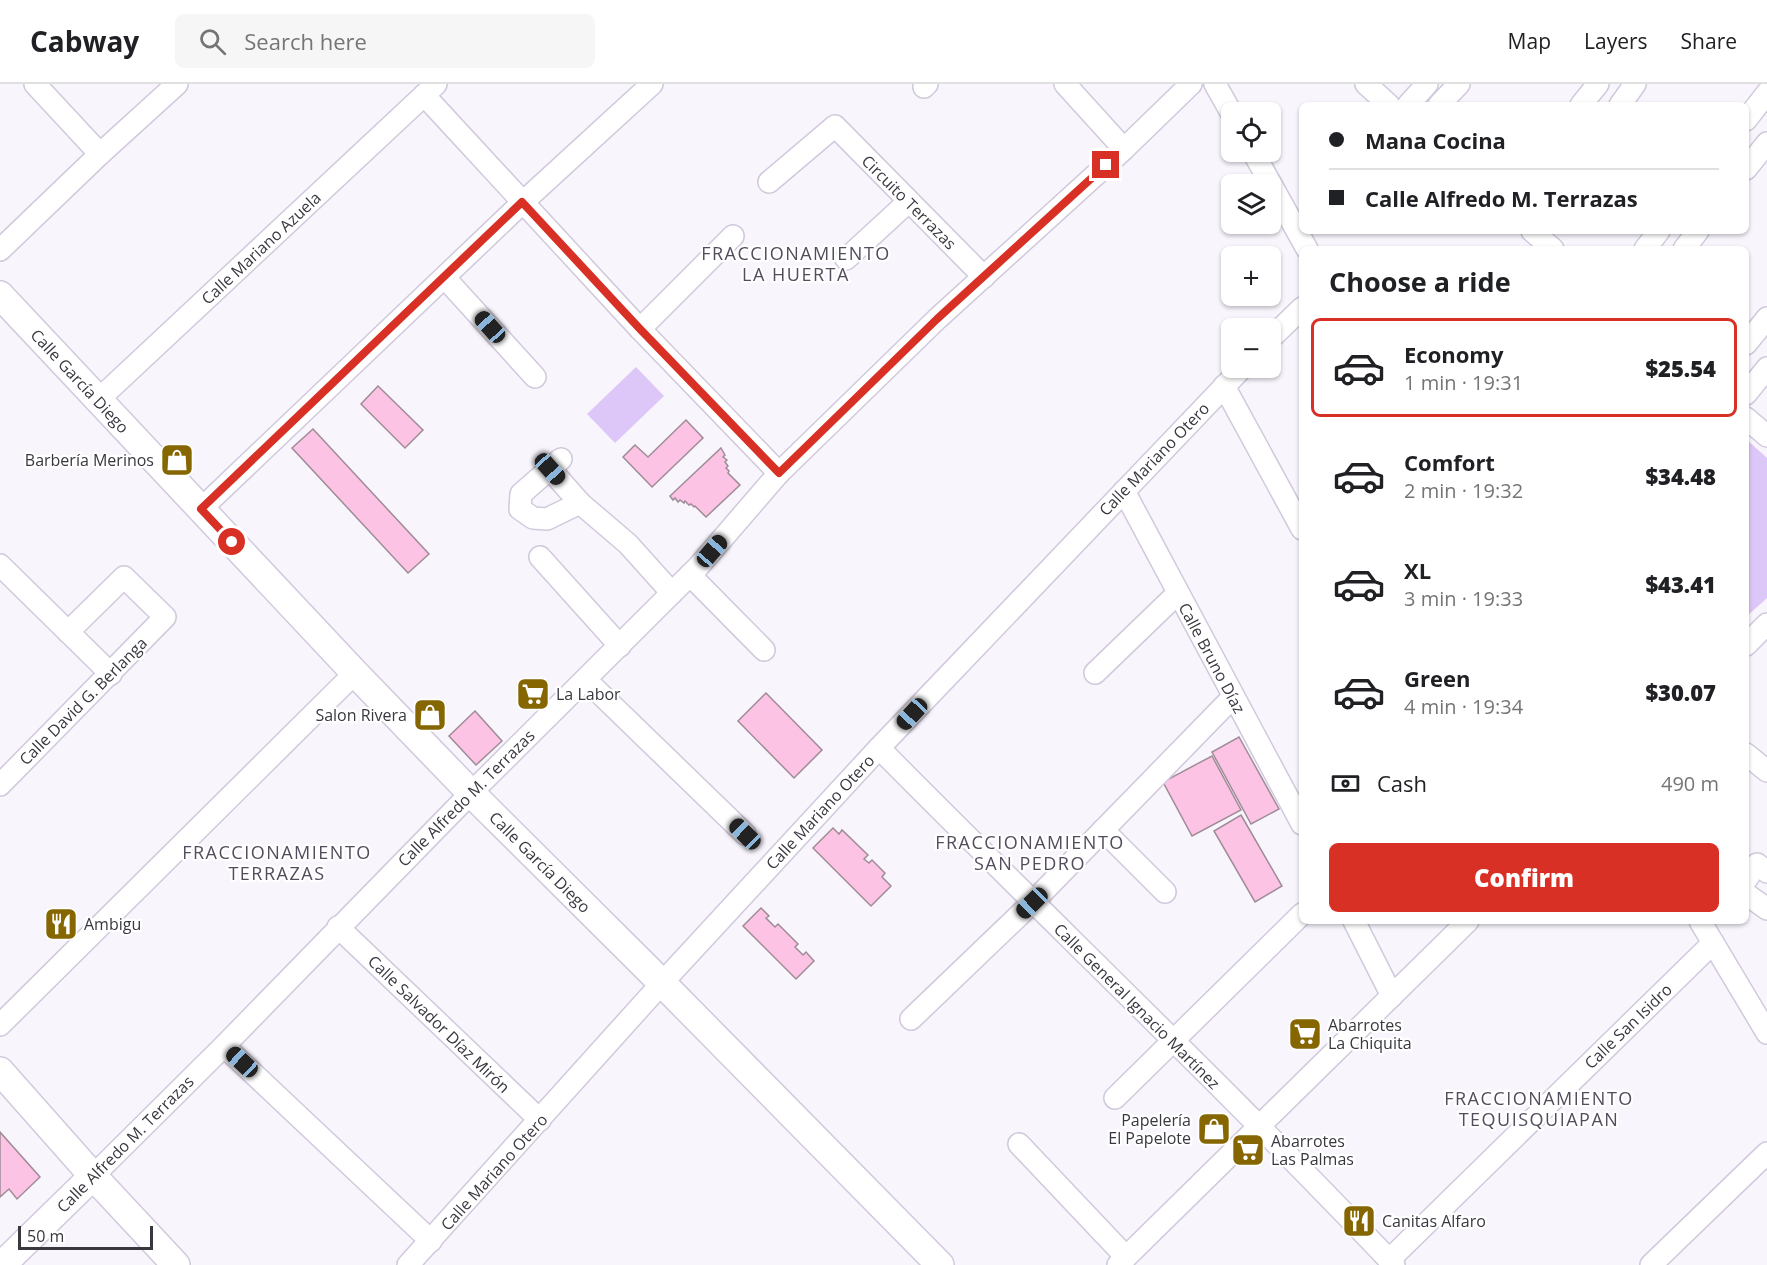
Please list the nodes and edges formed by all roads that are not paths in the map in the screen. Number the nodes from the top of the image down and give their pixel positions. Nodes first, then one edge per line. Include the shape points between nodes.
1 (35, 84) edge
2 (177, 84) edge
3 (652, 84) edge
4 (1065, 84) edge
5 (1191, 84) edge
6 (1215, 84) edge
7 (1366, 84) edge
8 (1427, 84) edge
9 (1459, 84) edge
10 (1635, 84) edge
11 (430, 90) edge
12 (1767, 93) edge
13 (1225, 102) edge
14 (1386, 102) edge
15 (1411, 102) edge
16 (1442, 102) edge
17 (1622, 102) edge
18 (1749, 116) edge
19 (1767, 143) edge
20 (1124, 149) junction
21 (100, 154) junction
22 (1258, 162) edge
23 (1749, 166) edge
24 (769, 182) dead end
25 (522, 202) junction
26 (908, 202) junction
27 (1535, 234) edge
28 (1657, 234) edge
29 (1696, 234) edge
30 (733, 236) dead end
31 (1305, 246) edge
32 (1549, 246) edge
33 (1647, 246) edge
34 (1686, 246) edge
35 (0, 250) edge
36 (846, 259) dead end
37 (984, 277) junction
38 (445, 278) junction
39 (0, 295) edge
40 (1299, 311) edge
41 (1767, 318) edge
42 (1281, 328) edge
43 (640, 329) junction
44 (1749, 340) edge
45 (1767, 368) edge
46 (535, 377) dead end
47 (1232, 378) edge
48 (1224, 386) junction
49 (1749, 390) edge
50 (98, 400) junction
51 (1749, 421) edge
52 (1767, 436) edge
53 (779, 473) junction
54 (1124, 491) junction
55 (580, 503) junction
56 (201, 509) junction
57 (1299, 524) edge
58 (540, 557) dead end
59 (0, 565) edge
60 (690, 575) junction
61 (672, 593) junction
62 (1178, 593) junction
63 (1767, 624) edge
64 (68, 632) junction
65 (1749, 642) edge
66 (620, 646) junction
67 (764, 650) dead end
68 (355, 673) junction
69 (1095, 673) dead end
70 (111, 674) junction
71 (586, 680) junction
72 (1233, 697) junction
73 (879, 748) junction
74 (1749, 756) edge
75 (1767, 771) edge
76 (0, 785) edge
77 (471, 793) junction
78 (1299, 818) edge
79 (1103, 830) junction
80 (745, 834) dead end
81 (1767, 872) edge
82 (1749, 876) edge
83 (1165, 892) dead end
84 (1749, 896) edge
85 (1032, 903) junction
86 (1767, 909) edge
87 (1299, 917) edge
88 (1355, 924) edge
89 (1465, 924) edge
90 (338, 927) junction
91 (1706, 928) edge
92 (662, 983) junction
93 (1392, 996) junction
94 (911, 1019) dead end
95 (0, 1025) edge
96 (1767, 1033) edge
97 (1173, 1041) junction
98 (224, 1046) junction
99 (0, 1071) edge
100 (1115, 1098) dead end
101 (540, 1120) junction
102 (1259, 1126) junction
103 (1019, 1144) dead end
104 (1767, 1153) edge
105 (93, 1176) junction
106 (431, 1241) junction
107 (1122, 1261) edge
108 (1392, 1262) edge
109 (2, 1265) edge
110 (176, 1265) edge
111 (408, 1265) edge
112 (940, 1265) edge
113 (1651, 1265) edge

1 - 21 street
2 - 21 street
3 - 25 street
4 - 20 street
5 - 20 street, Calle Alfredo M. Terrazas
6 - 13 street
7 - 14 street
8 - 15 street
9 - 16 street
10 - 17 street
11 - 25 street
11 - 50 street, Calle Mariano Azuela
12 - 18 street
19 - 23 street
20 - 37 street, Calle Alfredo M. Terrazas
21 - 35 street
22 - 31 street
24 - 26 street, Circuito Terrazas via 835,126
25 - 38 street
25 - 43 street
26 - 36 street
26 - 37 street, Circuito Terrazas
27 - 32 street
28 - 33 street
29 - 34 street
30 - 43 street
37 - 53 street, Calle Alfredo M. Terrazas
38 - 46 street
38 - 56 street
39 - 50 street, Calle García Diego
40 - 42 street
41 - 44 street
43 - 53 street
45 - 49 street
47 - 48 street, Calle Mariano Otero
48 - 54 street, Calle Mariano Otero
48 - 57 street
50 - 56 street, Calle García Diego
51 - 52 street
53 - 60 street, Calle Alfredo M. Terrazas
54 - 62 street, Calle Bruno Díaz
54 - 73 street, Calle Mariano Otero
55 - 55 street via 547,519 533,518 520,509 521,494 556,464
55 - 61 street via 628,544
56 - 68 street, Calle García Diego
58 - 66 street
59 - 64 street
60 - 61 street, Calle Alfredo M. Terrazas
60 - 67 street
61 - 66 street, Calle Alfredo M. Terrazas
62 - 69 street
62 - 72 street, Calle Bruno Díaz
63 - 65 street
64 - 70 street
64 - 70 street, Calle David G. Berlanga via 124,577 165,617
66 - 71 street, Calle Alfredo M. Terrazas
68 - 77 street, Calle García Diego
68 - 95 street
70 - 76 street, Calle David G. Berlanga
71 - 77 street, Calle Alfredo M. Terrazas
71 - 80 street
72 - 78 street, Calle Bruno Díaz
72 - 79 street
73 - 85 street, Calle General Ignacio Martínez
73 - 92 street, Calle Mariano Otero
74 - 75 street
77 - 90 street, Calle Alfredo M. Terrazas
77 - 92 street, Calle García Diego
79 - 83 street
79 - 85 street
81 - 82 street via 1757,864
84 - 86 street
85 - 94 street
85 - 97 street, Calle General Ignacio Martínez
87 - 97 street
88 - 93 street
89 - 93 street
90 - 98 street, Calle Alfredo M. Terrazas
90 - 101 street, Calle Salvador Díaz Mirón
91 - 96 street
91 - 108 street, Calle San Isidro
92 - 101 street, Calle Mariano Otero
92 - 112 street, Calle García Diego
93 - 102 street
97 - 100 street
97 - 102 street, Calle General Ignacio Martínez
98 - 105 street, Calle Alfredo M. Terrazas
98 - 106 street
99 - 105 street
101 - 106 street, Calle Mariano Otero
102 - 107 street
102 - 108 street, Calle General Ignacio Martínez
103 - 107 street
104 - 113 street
105 - 109 street, Calle Alfredo M. Terrazas
105 - 110 street
106 - 111 street, Calle Mariano Otero

